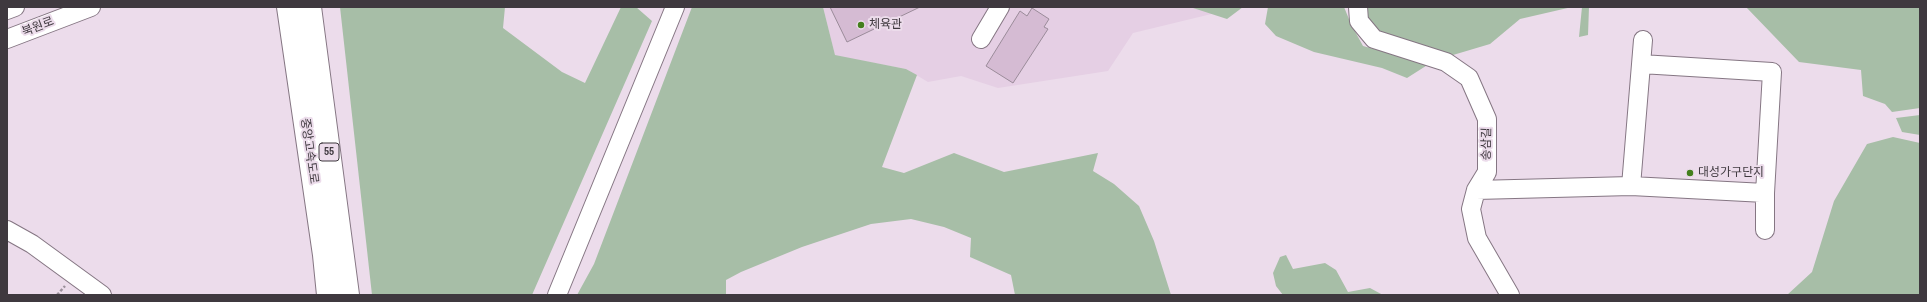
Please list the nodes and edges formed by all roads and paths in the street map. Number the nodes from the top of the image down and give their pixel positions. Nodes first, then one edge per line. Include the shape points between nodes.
1 (15, 7) edge
2 (91, 7) edge
3 (676, 7) edge
4 (1000, 7) edge
5 (1358, 7) edge
6 (310, 8) edge
7 (7, 10) edge
8 (289, 16) edge
9 (7, 39) edge
10 (981, 39) dead end
11 (1643, 40) dead end
12 (1641, 64) junction
13 (1631, 186) junction
14 (1476, 190) junction
15 (1765, 193) junction
16 (7, 230) edge
17 (1764, 230) dead end
18 (102, 295) edge
19 (328, 295) edge
20 (348, 295) edge
21 (558, 295) edge
22 (1510, 295) edge

1 - 7 street
2 - 9 street, 북원로
3 - 21 street
4 - 10 street
5 - 14 street, 송삼길 via 1359,21 1374,39 1446,62 1469,78 1487,119 1487,172
6 - 20 highway, 중앙고속도로 / 55
8 - 19 highway, 중앙고속도로 / 55
11 - 12 street
12 - 13 street
12 - 15 street via 1772,72
13 - 14 street
13 - 15 street
14 - 22 street, 송삼길 via 1471,209 1477,238
15 - 17 street
16 - 18 street via 32,244

